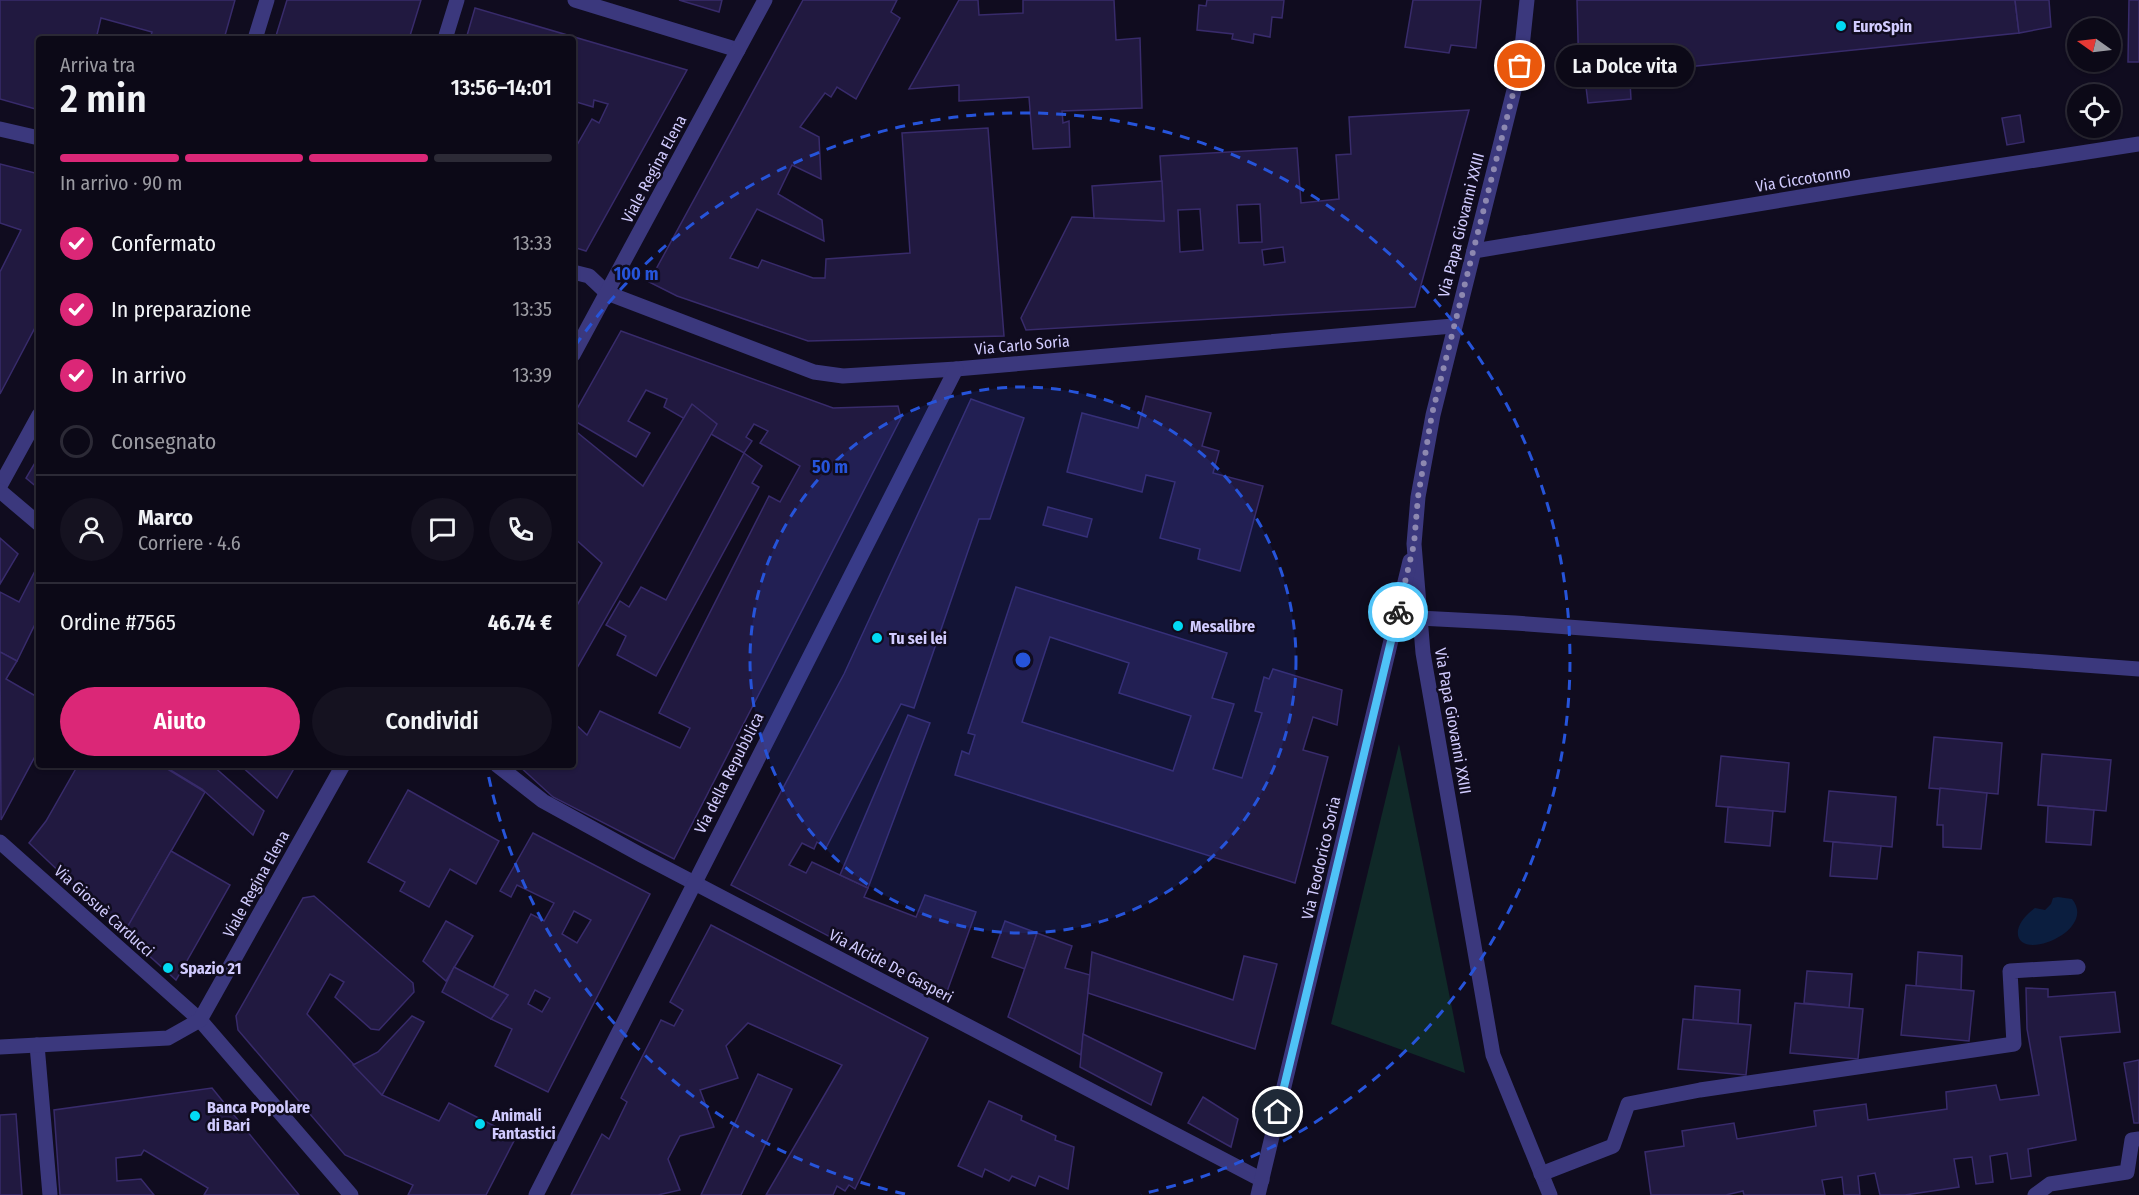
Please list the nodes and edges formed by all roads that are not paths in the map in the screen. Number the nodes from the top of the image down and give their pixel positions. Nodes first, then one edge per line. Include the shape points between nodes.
1 (267, 0) edge
2 (457, 0) edge
3 (575, 0) edge
4 (765, 0) edge
5 (1527, 0) edge
6 (256, 36) edge
7 (446, 36) edge
8 (738, 50) junction
9 (0, 129) edge
10 (36, 137) edge
11 (2139, 144) edge
12 (1474, 251) junction
13 (576, 273) edge
14 (608, 293) junction
15 (1453, 326) junction
16 (576, 350) edge
17 (956, 369) junction
18 (36, 420) edge
19 (0, 486) edge
20 (0, 491) edge
21 (36, 521) edge
22 (1414, 544) junction
23 (1419, 618) junction
24 (2139, 669) edge
25 (341, 768) edge
26 (501, 768) edge
27 (2, 849) edge
28 (694, 883) junction
29 (2078, 967) dead end
30 (200, 1020) junction
31 (37, 1045) junction
32 (0, 1047) edge
33 (2139, 1139) edge
34 (1541, 1174) junction
35 (1260, 1188) edge
36 (50, 1195) edge
37 (351, 1195) edge
38 (536, 1195) edge
39 (1550, 1195) edge
40 (2035, 1195) edge

1 - 6 street
2 - 7 street
3 - 8 street
4 - 8 street, Viale Regina Elena
5 - 12 street, Via Papa Giovanni XXIII via 1520,66
8 - 14 street, Viale Regina Elena
9 - 10 street
11 - 12 street, Via Ciccotonno
12 - 15 street, Via Papa Giovanni XXIII
13 - 14 street, Via Carlo Soria via 589,276
14 - 16 street, Viale Regina Elena
14 - 17 street, Via Carlo Soria via 814,372 843,376
15 - 17 street, Via Carlo Soria
15 - 22 street, Via Papa Giovanni XXIII via 1426,445
17 - 28 street, Via della Repubblica
18 - 19 street
20 - 21 street
22 - 23 street, Via Papa Giovanni XXIII
22 - 35 street, Via Teodorico Soria
23 - 24 street
23 - 34 street, Via Papa Giovanni XXIII via 1493,1055
25 - 30 street, Viale Regina Elena
26 - 28 street, Via Alcide De Gasperi via 543,801
27 - 30 street, Via Giosuè Carducci
28 - 35 street, Via Alcide De Gasperi
28 - 38 street, Via della Repubblica
29 - 34 street via 2010,971 2014,1044 1628,1104 1613,1146
30 - 31 street via 168,1038
30 - 37 street, Via Giosuè Carducci
31 - 32 street
31 - 36 street
33 - 40 street via 2133,1140 2127,1172 2050,1184
34 - 39 street, Via Papa Giovanni XXIII

